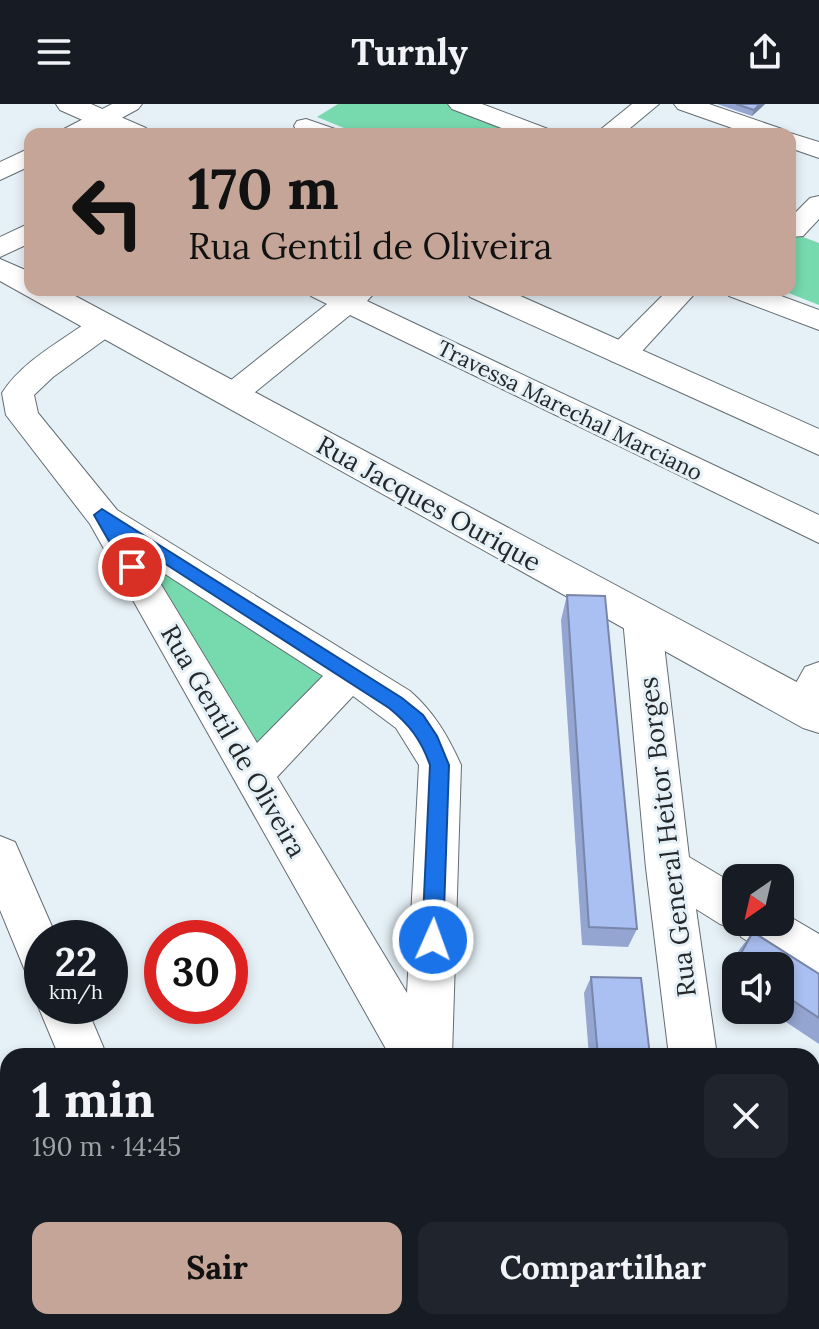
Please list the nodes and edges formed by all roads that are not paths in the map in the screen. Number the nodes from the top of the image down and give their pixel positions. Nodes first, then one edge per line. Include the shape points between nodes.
1 (69, 104) edge
2 (130, 104) edge
3 (460, 104) edge
4 (647, 104) edge
5 (686, 104) edge
6 (102, 119) junction
7 (85, 128) edge
8 (122, 128) edge
9 (523, 128) edge
10 (615, 128) edge
11 (756, 128) edge
12 (796, 142) edge
13 (819, 150) edge
14 (24, 159) edge
15 (0, 172) edge
16 (819, 204) edge
17 (801, 233) edge
18 (24, 235) edge
19 (0, 249) edge
20 (0, 268) edge
21 (24, 282) edge
22 (51, 296) edge
23 (342, 296) edge
24 (348, 296) edge
25 (494, 296) edge
26 (678, 296) edge
27 (754, 296) edge
28 (819, 321) edge
29 (104, 325) junction
30 (622, 354) junction
31 (232, 395) junction
32 (819, 443) edge
33 (102, 515) junction
34 (819, 530) edge
35 (642, 619) junction
36 (349, 675) junction
37 (814, 700) edge
38 (254, 774) junction
39 (0, 856) edge
40 (668, 868) junction
41 (722, 901) edge
42 (27, 920) edge
43 (780, 936) edge
44 (819, 960) edge
45 (70, 1024) edge
46 (80, 1048) edge
47 (412, 1048) edge
48 (428, 1048) edge
49 (692, 1048) edge

1 - 6 main road
2 - 6 street
3 - 9 street
4 - 10 street
5 - 11 street
6 - 7 street
6 - 8 main road
12 - 13 street
14 - 15 street
16 - 17 street
18 - 19 street
20 - 21 main road
22 - 29 main road, Rua Jacques Ourique
23 - 31 street
24 - 34 street, Travessa Marechal Marciano
25 - 30 main road
26 - 30 street
27 - 28 street
29 - 31 main road, Rua Jacques Ourique
29 - 33 street, Rua Gentil de Oliveira via 18,393 22,415
30 - 32 main road
31 - 35 main road, Rua Jacques Ourique
33 - 36 street
33 - 38 street, Rua Gentil de Oliveira
35 - 37 main road, Rua Jacques Ourique
35 - 40 street, Rua General Heitor Borges
36 - 38 street
36 - 48 street via 417,720 440,765
38 - 47 street, Rua Gentil de Oliveira
39 - 42 street
40 - 41 street
40 - 49 street, Rua General Heitor Borges
43 - 44 street
45 - 46 street

